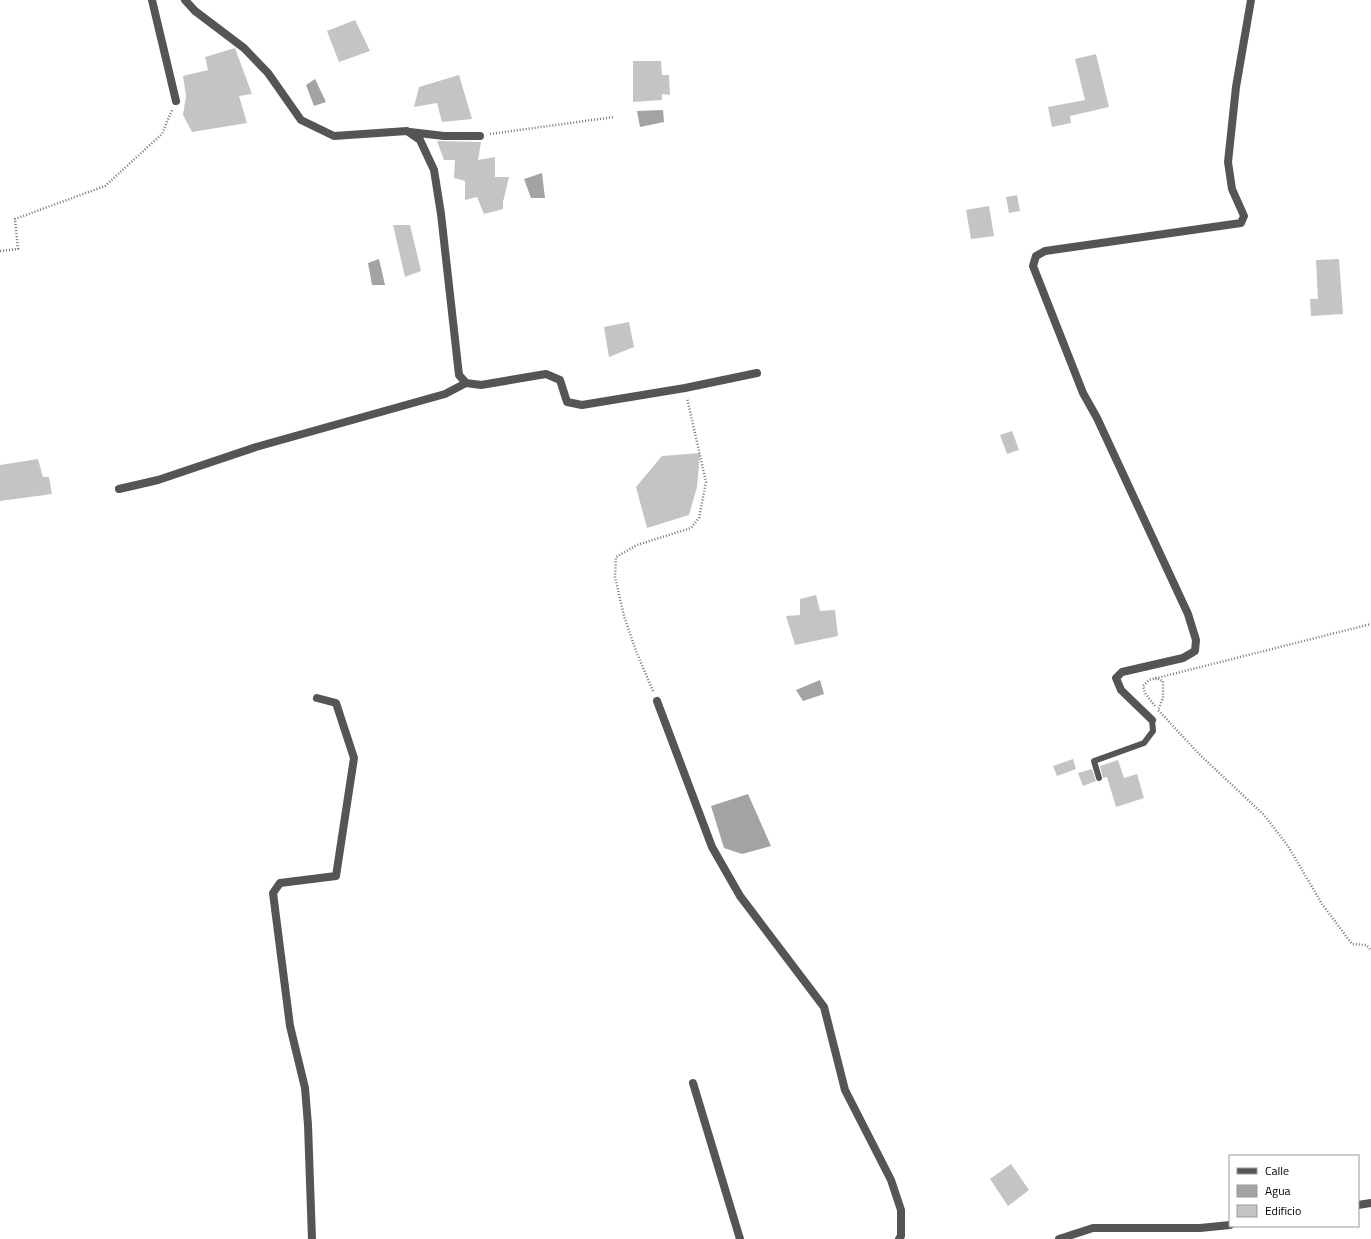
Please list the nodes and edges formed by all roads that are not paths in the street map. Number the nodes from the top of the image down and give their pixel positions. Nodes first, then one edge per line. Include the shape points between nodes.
1 (152, 0) edge
2 (185, 0) edge
3 (1251, 0) edge
4 (176, 101) road end
5 (407, 132) junction
6 (480, 136) road end
7 (757, 373) dead end
8 (466, 383) junction
9 (118, 490) dead end
10 (317, 698) dead end
11 (658, 701) road end
12 (1152, 720) joint
13 (1099, 778) dead end
14 (693, 1083) dead end
15 (1371, 1203) edge
16 (1359, 1205) edge
17 (1229, 1225) edge
18 (312, 1239) edge
19 (740, 1239) edge
20 (899, 1239) edge
21 (1059, 1239) edge

1 - 4 street
2 - 5 street via 195,11 244,48 268,73 301,120 334,136
3 - 12 street via 1236,87 1228,162 1232,189 1244,216 1241,223 1045,251 1036,256 1033,266 1082,393 1097,418 1188,614 1196,640 1194,651 1183,658 1122,672 1116,678 1121,690
5 - 6 street
5 - 8 street via 420,140 434,170 459,375
7 - 8 street via 582,405 567,402 560,380 546,374 481,385
8 - 9 street via 445,394 256,447 158,480
10 - 18 street via 336,703 354,758 336,876 280,883 273,893 290,1026 305,1088
11 - 20 street via 712,847 740,896 824,1007 845,1090 891,1180 901,1210
12 - 13 lane via 1153,731 1144,743 1094,761
14 - 19 street
15 - 16 street
17 - 21 street via 1200,1228 1093,1228

